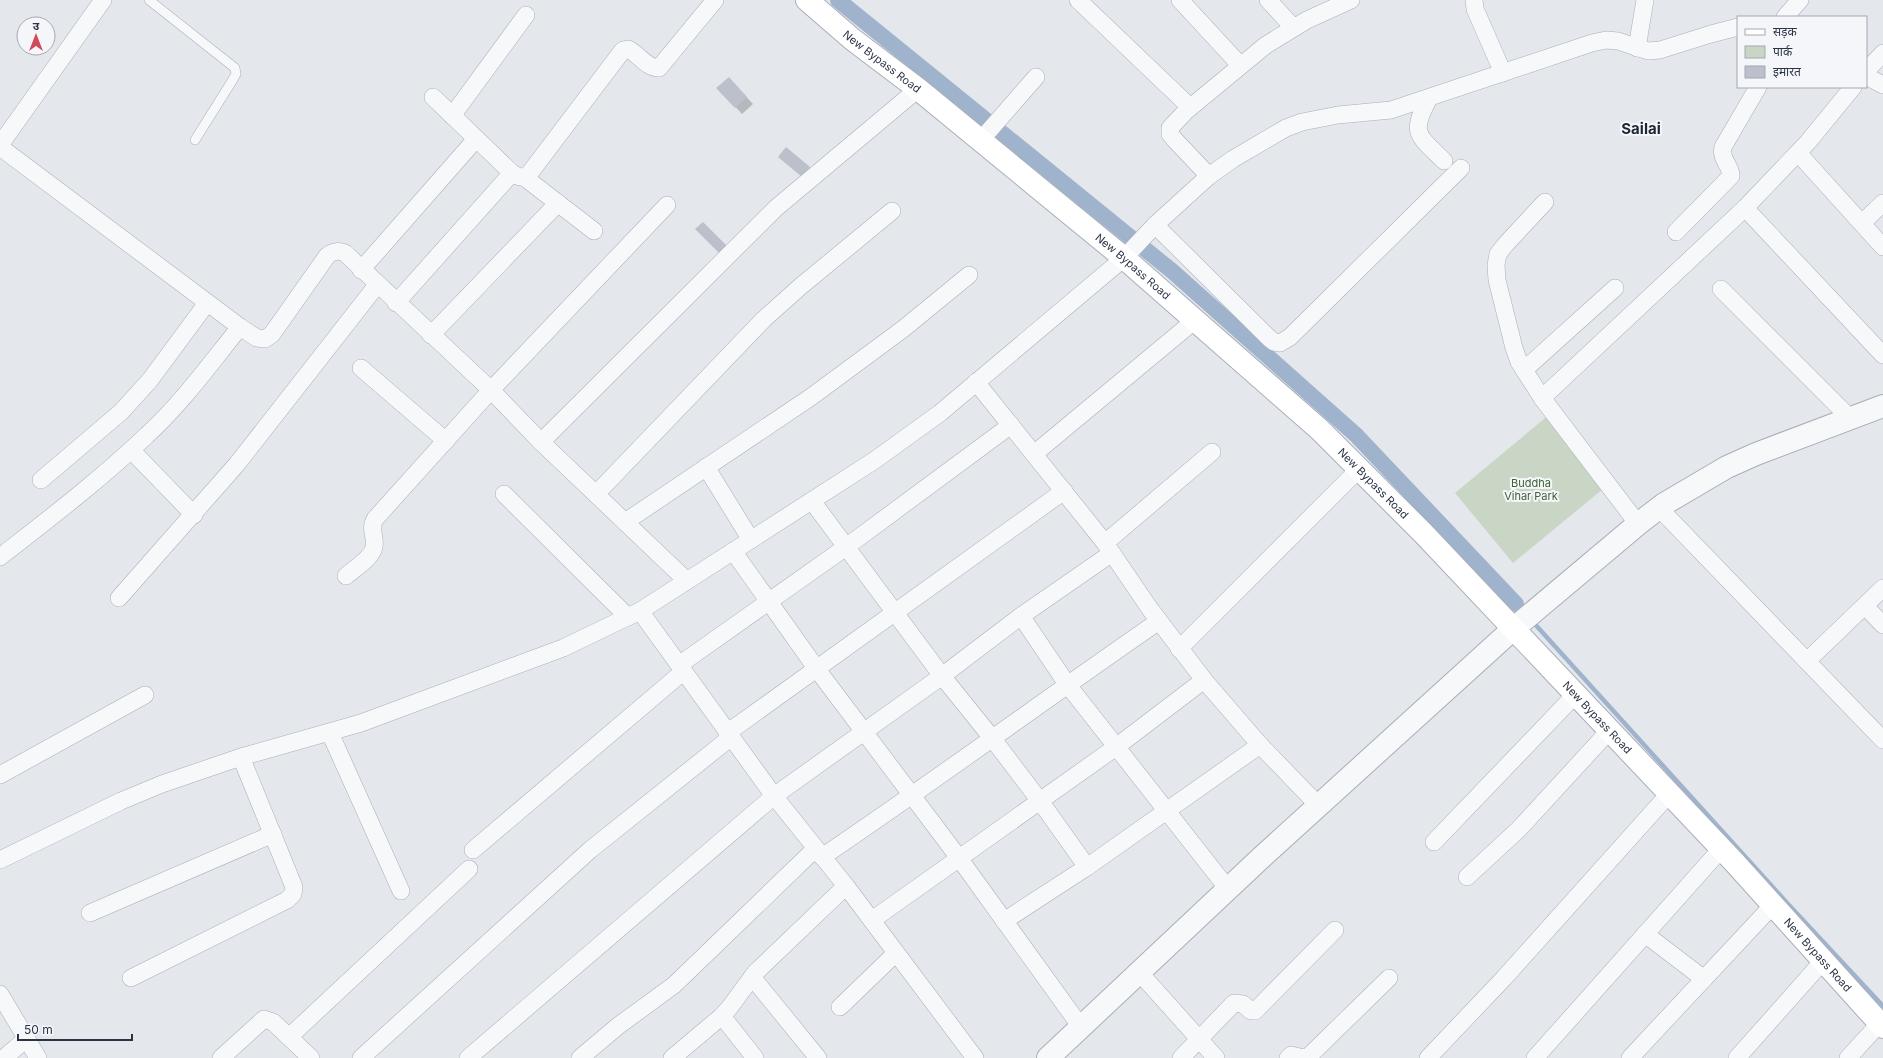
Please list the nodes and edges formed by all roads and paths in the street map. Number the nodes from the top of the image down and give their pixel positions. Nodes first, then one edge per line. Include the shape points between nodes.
1 (103, 0) edge
2 (149, 0) edge
3 (715, 0) edge
4 (807, 0) edge
5 (1180, 0) edge
6 (1268, 0) edge
7 (1474, 0) edge
8 (1645, 0) edge
9 (1800, 0) edge
10 (1348, 1) edge
11 (1088, 3) edge
12 (526, 15) dead end
13 (1786, 16) edge
14 (1293, 27) junction
15 (1737, 27) edge
16 (1637, 48) junction
17 (1883, 53) edge
18 (1240, 65) junction
19 (1867, 70) edge
20 (1503, 73) junction
21 (1036, 76) dead end
22 (1867, 77) edge
23 (1883, 85) edge
24 (1757, 88) edge
25 (1852, 88) edge
26 (918, 89) junction
27 (433, 97) dead end
28 (1429, 98) junction
29 (1190, 107) junction
30 (452, 116) junction
31 (988, 132) junction
32 (476, 139) junction
33 (195, 140) dead end
34 (0, 146) edge
35 (1798, 152) junction
36 (1444, 161) dead end
37 (1461, 168) dead end
38 (518, 175) junction
39 (1209, 176) junction
40 (1545, 202) dead end
41 (1883, 203) edge
42 (558, 204) junction
43 (666, 205) dead end
44 (1745, 208) junction
45 (892, 211) dead end
46 (1862, 224) junction
47 (1155, 225) junction
48 (594, 231) dead end
49 (1676, 232) dead end
50 (1883, 247) edge
51 (1133, 248) junction
52 (361, 270) junction
53 (969, 275) dead end
54 (377, 285) junction
55 (1615, 288) dead end
56 (1721, 289) dead end
57 (207, 303) junction
58 (396, 303) junction
59 (1194, 320) junction
60 (240, 327) junction
61 (431, 335) junction
62 (1883, 355) edge
63 (361, 368) dead end
64 (1524, 370) junction
65 (976, 382) junction
66 (491, 390) junction
67 (1542, 398) junction
68 (1883, 406) edge
69 (1850, 418) junction
70 (1011, 425) junction
71 (446, 441) junction
72 (541, 442) junction
73 (131, 450) junction
74 (1212, 452) dead end
75 (1034, 454) junction
76 (706, 467) junction
77 (1359, 468) junction
78 (41, 480) dead end
79 (1064, 491) junction
80 (504, 494) dead end
81 (596, 494) junction
82 (812, 501) junction
83 (1659, 508) junction
84 (194, 515) junction
85 (625, 522) junction
86 (1638, 524) junction
87 (751, 540) junction
88 (846, 547) junction
89 (1108, 548) junction
90 (733, 551) junction
91 (0, 558) edge
92 (346, 576) dead end
93 (687, 581) junction
94 (1883, 588) edge
95 (119, 598) dead end
96 (770, 602) junction
97 (1865, 606) junction
98 (895, 612) junction
99 (634, 614) junction
100 (1021, 616) junction
101 (1159, 621) junction
102 (1883, 625) edge
103 (1513, 629) junction
104 (1179, 649) junction
105 (1807, 661) junction
106 (681, 668) junction
107 (816, 668) junction
108 (942, 676) junction
109 (1204, 680) junction
110 (1067, 684) junction
111 (145, 695) dead end
112 (1576, 695) junction
113 (1610, 731) junction
114 (864, 732) junction
115 (330, 733) junction
116 (728, 735) junction
117 (992, 738) junction
118 (1883, 740) edge
119 (1260, 745) junction
120 (1116, 747) junction
121 (241, 757) junction
122 (0, 775) edge
123 (1669, 794) junction
124 (774, 796) junction
125 (912, 796) junction
126 (1040, 802) junction
127 (1319, 806) junction
128 (1165, 811) junction
129 (273, 834) junction
130 (1434, 842) dead end
131 (1721, 849) junction
132 (473, 850) dead end
133 (819, 853) junction
134 (959, 858) junction
135 (0, 860) edge
136 (1087, 867) junction
137 (469, 869) dead end
138 (1467, 877) dead end
139 (846, 886) junction
140 (1228, 889) junction
141 (401, 891) dead end
142 (1773, 905) junction
143 (90, 913) dead end
144 (872, 920) junction
145 (1004, 921) junction
146 (1335, 930) dead end
147 (1645, 934) junction
148 (896, 952) junction
149 (1823, 961) junction
150 (1139, 972) junction
151 (752, 977) junction
152 (131, 978) dead end
153 (1389, 978) dead end
154 (1704, 979) junction
155 (0, 994) edge
156 (840, 1007) dead end
157 (5, 1016) edge
158 (722, 1016) junction
159 (1881, 1025) edge
160 (1081, 1027) junction
161 (289, 1037) junction
162 (26, 1039) junction
163 (1200, 1039) junction
164 (4, 1058) edge
165 (38, 1058) edge
166 (221, 1058) edge
167 (311, 1058) edge
168 (361, 1058) edge
169 (468, 1058) edge
170 (580, 1058) edge
171 (672, 1058) edge
172 (755, 1058) edge
173 (818, 1058) edge
174 (975, 1058) edge
175 (1048, 1058) edge
176 (1181, 1058) edge
177 (1216, 1058) edge
178 (1288, 1058) edge
179 (1428, 1058) edge
180 (1535, 1058) edge
181 (1630, 1058) edge
182 (1737, 1058) edge
183 (1848, 1058) edge

1 - 34 street
2 - 33 lane via 235,68 236,74
3 - 38 street via 659,68 648,65 634,51 623,50 529,174
4 - 26 main road, New Bypass Road via 852,39
5 - 18 street
6 - 14 street
7 - 20 street via 1475,9
8 - 16 street
9 - 13 street
10 - 14 street
11 - 29 street
12 - 30 street
14 - 18 street
15 - 16 street via 1660,50 1648,51
16 - 20 street via 1618,41 1606,40
17 - 19 street
18 - 29 street
20 - 28 street
21 - 31 street
22 - 23 street
24 - 49 street via 1724,147 1723,157 1731,176
25 - 35 street
26 - 31 main road, New Bypass Road
26 - 72 street via 776,208
27 - 30 street
28 - 36 street via 1419,116 1418,131 1420,137
28 - 39 street via 1391,110 1338,115 1302,122 1286,128 1232,159
29 - 39 street via 1170,128 1170,134
30 - 32 street
31 - 51 main road, New Bypass Road
32 - 38 street
32 - 52 street
34 - 57 street
35 - 44 street
35 - 46 street
37 - 47 street via 1290,337 1280,343 1269,338
38 - 42 street
38 - 58 street
39 - 47 street
40 - 64 street via 1498,254 1496,265 1497,280 1512,341
41 - 46 street
42 - 48 street
42 - 61 street
43 - 66 street
44 - 62 street
44 - 67 street
45 - 81 street via 764,318
46 - 50 street
47 - 51 street
51 - 59 main road, New Bypass Road
51 - 65 street
52 - 54 street
52 - 60 street via 345,253 332,252 272,334 265,339 256,338
53 - 76 street via 903,329 811,397
54 - 58 street
54 - 84 street
55 - 64 street
56 - 69 street
57 - 60 street
57 - 78 street via 150,380 121,412
58 - 61 street
59 - 75 street
59 - 77 main road, New Bypass Road via 1319,429
60 - 73 street via 180,402
61 - 66 street
63 - 71 street
64 - 67 street
65 - 70 street
65 - 82 street via 940,413
66 - 71 street
66 - 72 street
67 - 86 street
68 - 69 street
69 - 83 street via 1727,467
70 - 75 street
70 - 88 street
71 - 92 street via 375,519 371,530 374,548 371,554
72 - 81 street
73 - 84 street
73 - 91 street
74 - 89 street
75 - 79 street
76 - 85 street
76 - 87 street
77 - 103 main road, New Bypass Road
77 - 104 street
79 - 89 street
79 - 98 street
80 - 99 street
81 - 85 street
82 - 87 street
82 - 88 street
83 - 86 street
83 - 105 street
84 - 95 street
85 - 93 street
86 - 103 street
87 - 90 street
88 - 96 street
88 - 98 street
89 - 100 street
89 - 101 street
90 - 93 street
90 - 96 street
93 - 99 street
94 - 97 street
96 - 106 street
96 - 107 street
97 - 102 street
97 - 105 street
98 - 107 street
98 - 108 street
99 - 106 street
99 - 115 street via 563,648
100 - 108 street
100 - 110 street
101 - 104 street
101 - 110 street
103 - 112 main road, New Bypass Road
103 - 127 street
104 - 109 street
105 - 118 street
106 - 116 street
106 - 132 street
107 - 114 street
107 - 116 street
108 - 114 street
108 - 117 street
109 - 119 street
109 - 120 street
110 - 117 street
110 - 120 street
111 - 122 street
112 - 113 main road, New Bypass Road
112 - 130 street
113 - 123 main road, New Bypass Road
113 - 138 street via 1519,829
114 - 124 street
114 - 125 street
115 - 121 street
115 - 141 street
116 - 124 street
116 - 168 street via 590,850
117 - 125 street
117 - 126 street
119 - 127 street
119 - 128 street
120 - 126 street
120 - 128 street
121 - 129 street
121 - 135 street via 121,801
123 - 131 main road, New Bypass Road
123 - 179 street via 1504,978
124 - 133 street
124 - 169 street
125 - 133 street
125 - 134 street
126 - 134 street
126 - 136 street
127 - 140 street
128 - 136 street
128 - 140 street
129 - 143 street
129 - 152 street via 294,887 293,894 287,900
131 - 142 main road, New Bypass Road
131 - 147 street
133 - 139 street
133 - 170 street via 674,985
134 - 144 street
134 - 145 street
136 - 145 street
137 - 161 street
139 - 144 street
139 - 151 street
140 - 150 street
142 - 149 main road, New Bypass Road
142 - 154 street
144 - 148 street
145 - 160 street
146 - 163 street via 1255,1011 1248,1010 1239,1002 1234,1003
147 - 154 street
147 - 180 street
148 - 156 street
148 - 174 street
149 - 159 main road, New Bypass Road
149 - 182 street
150 - 160 street
150 - 163 street
151 - 158 street
151 - 173 street
153 - 178 street via 1309,1056 1304,1058 1291,1055
154 - 181 street
155 - 157 street
157 - 162 street
158 - 171 street
158 - 172 street
159 - 183 street
160 - 175 street
161 - 166 street via 273,1022 264,1019
161 - 167 street
162 - 164 street
162 - 165 street
163 - 176 street
163 - 177 street

